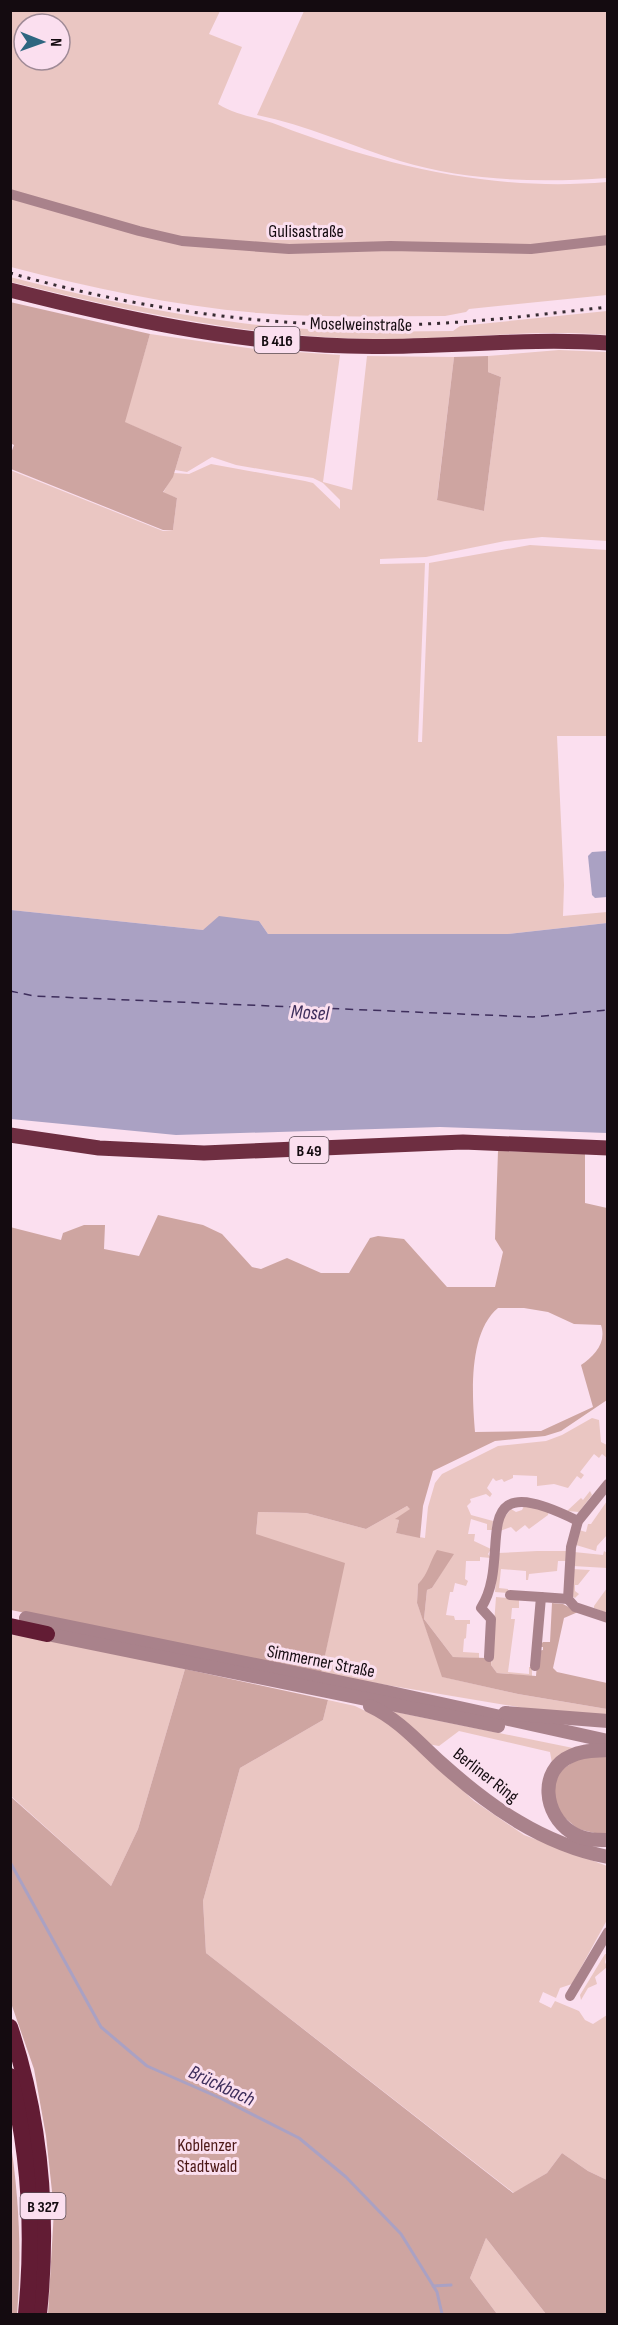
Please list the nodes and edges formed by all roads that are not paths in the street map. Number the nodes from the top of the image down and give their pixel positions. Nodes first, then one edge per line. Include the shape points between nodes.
1 (10, 194) edge
2 (608, 240) edge
3 (10, 290) edge
4 (608, 343) edge
5 (10, 1135) edge
6 (608, 1148) edge
7 (608, 1484) edge
8 (578, 1521) junction
9 (510, 1595) dead end
10 (541, 1597) junction
11 (568, 1599) junction
12 (16, 1617) edge
13 (608, 1618) edge
14 (10, 1626) edge
15 (10, 1631) edge
16 (47, 1634) junction
17 (489, 1657) dead end
18 (535, 1666) dead end
19 (354, 1699) junction
20 (470, 1710) junction
21 (608, 1721) edge
22 (608, 1741) edge
23 (608, 1750) edge
24 (608, 1840) edge
25 (608, 1857) edge
26 (608, 1932) edge
27 (570, 1996) dead end
28 (10, 2026) edge
29 (10, 2076) edge
30 (26, 2314) edge
31 (39, 2314) edge

1 - 2 street, Gulisastraße via 139,231 218,244 289,249 531,249
3 - 4 main road, Moselweinstraße / B 416 via 159,323 252,338 347,346
5 - 6 main road, B 49 via 99,1148 204,1153 463,1142
7 - 8 street
8 - 11 street via 571,1547
8 - 17 street via 540,1503 516,1503 501,1511 496,1523 490,1594 481,1608 490,1619
9 - 10 street
10 - 11 street
10 - 18 street
11 - 13 street via 584,1611
12 - 20 street, Simmerner Straße
14 - 16 highway
15 - 16 highway
16 - 19 street, Simmerner Straße
19 - 23 street, Simmerner Straße
19 - 25 street, Berliner Ring via 401,1725 477,1796 526,1827 569,1846
20 - 21 street
20 - 22 street, Simmerner Straße
23 - 24 street, Berliner Ring via 579,1753 562,1761 554,1769 548,1791 550,1806 568,1831 590,1840
26 - 27 street
28 - 31 highway, B 327 via 28,2089 41,2170 44,2242
29 - 30 highway, B 327 via 24,2137 31,2208

